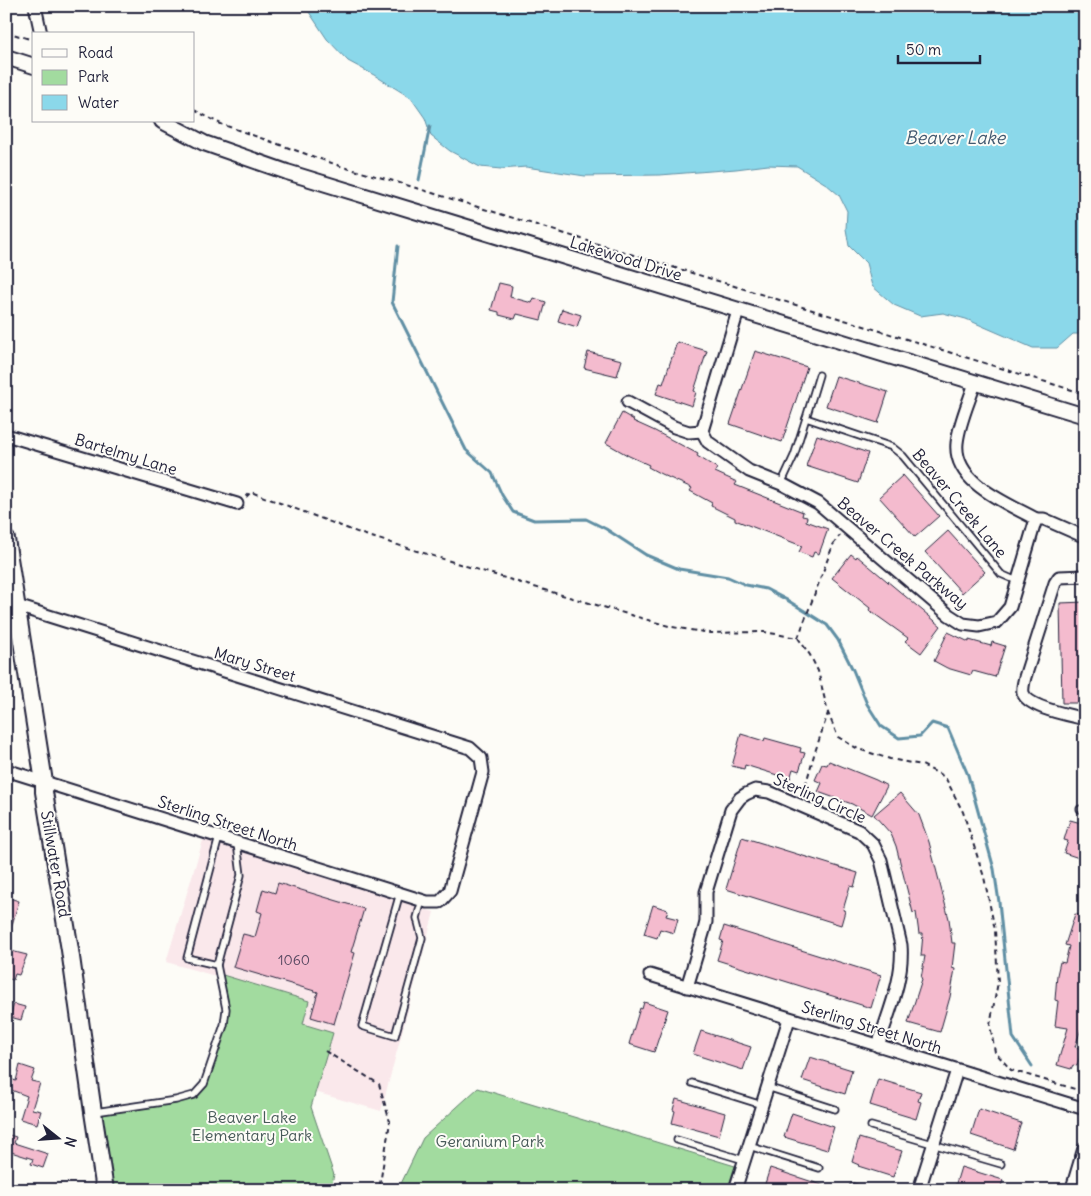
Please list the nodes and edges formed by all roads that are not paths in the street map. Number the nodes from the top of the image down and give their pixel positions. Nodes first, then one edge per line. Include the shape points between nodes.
1 (35, 6) edge
2 (41, 32) edge
3 (6, 57) edge
4 (32, 65) edge
5 (164, 122) edge
6 (738, 311) junction
7 (819, 375) dead end
8 (975, 383) junction
9 (628, 402) dead end
10 (1085, 416) edge
11 (806, 418) junction
12 (702, 431) junction
13 (6, 435) edge
14 (781, 484) junction
15 (237, 504) road end
16 (1036, 519) junction
17 (1085, 536) edge
18 (6, 539) edge
19 (1085, 576) edge
20 (1017, 581) junction
21 (17, 606) junction
22 (1085, 719) edge
23 (6, 770) edge
24 (44, 782) junction
25 (219, 837) junction
26 (237, 843) junction
27 (400, 894) junction
28 (422, 900) junction
29 (440, 902) joint
30 (217, 965) junction
31 (650, 975) dead end
32 (687, 987) junction
33 (789, 1019) junction
34 (878, 1046) junction
35 (956, 1070) junction
36 (692, 1083) dead end
37 (767, 1087) junction
38 (762, 1105) junction
39 (835, 1109) dead end
40 (1085, 1110) edge
41 (93, 1112) junction
42 (871, 1126) dead end
43 (677, 1140) dead end
44 (934, 1144) junction
45 (749, 1146) junction
46 (1085, 1150) edge
47 (744, 1160) junction
48 (1001, 1164) dead end
49 (819, 1168) dead end
50 (853, 1187) dead end
51 (105, 1190) edge
52 (735, 1190) edge
53 (863, 1190) edge
54 (919, 1190) edge
55 (1073, 1190) edge

1 - 2 street
3 - 4 street
5 - 6 street, Lakewood Drive via 204,143 287,172
6 - 8 street, Lakewood Drive
6 - 12 street
7 - 11 lane
8 - 10 street, Lakewood Drive
8 - 16 street via 959,431 958,460 968,477 982,488
9 - 12 street via 674,427 689,432
11 - 14 lane
11 - 20 lane, Beaver Creek Lane via 892,447 1001,574
12 - 14 street, Beaver Creek Parkway via 708,442 749,471
13 - 15 street, Bartelmy Lane
14 - 20 street, Beaver Creek Parkway via 818,503 949,615 964,624 979,626 997,622 1010,607
16 - 17 street via 1044,519
16 - 20 street, Beaver Creek Parkway
18 - 21 main road, Stillwater Road
19 - 22 street via 1059,577 1055,584 1023,692 1036,705
21 - 24 main road, Stillwater Road
21 - 29 street, Mary Street via 470,748 481,758 483,772 450,891
23 - 24 street, Sterling Street North
24 - 25 street, Sterling Street North
24 - 41 main road, Stillwater Road
25 - 26 street, Sterling Street North
25 - 30 lane via 187,958
26 - 27 street, Sterling Street North
26 - 30 lane via 241,875
27 - 28 street, Sterling Street North
27 - 28 lane via 362,1026 395,1036 422,938 417,918
28 - 29 street, Sterling Street North
30 - 41 lane via 226,1009 224,1025 204,1084 194,1095 176,1100
31 - 32 street, Sterling Street North
32 - 33 street, Sterling Street North
32 - 34 street, Sterling Circle via 704,930 706,892 731,810 746,794 762,790 859,831 872,844 880,860 902,955 899,980
33 - 34 street, Sterling Street North
33 - 37 street
34 - 35 street, Sterling Street North
35 - 40 street, Sterling Street North
35 - 44 street
36 - 38 lane
37 - 38 street
37 - 39 lane
38 - 45 street
41 - 51 main road, Stillwater Road
42 - 44 lane
43 - 47 lane
44 - 48 lane
44 - 54 street
45 - 47 street
45 - 49 lane
46 - 55 street
47 - 52 street
50 - 53 lane

